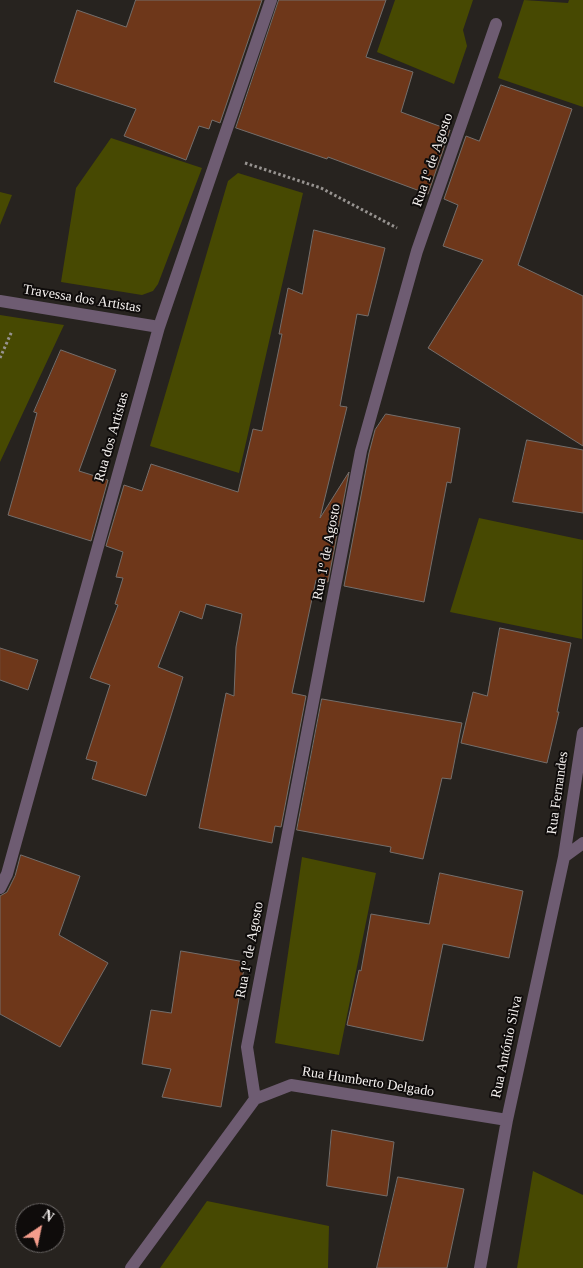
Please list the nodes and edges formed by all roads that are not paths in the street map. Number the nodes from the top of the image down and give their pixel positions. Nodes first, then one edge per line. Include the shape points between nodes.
1 (271, 0) edge
2 (496, 24) dead end
3 (0, 301) edge
4 (158, 327) junction
5 (583, 733) edge
6 (583, 843) edge
7 (564, 857) junction
8 (0, 888) edge
9 (256, 1099) junction
10 (507, 1120) junction
11 (131, 1268) edge
12 (480, 1268) edge

1 - 4 street, Rua dos Artistas
2 - 9 street, Rua 1º de Agosto via 421,240 361,451 247,1047
3 - 4 street, Travessa dos Artistas
4 - 8 street, Rua dos Artistas via 7,874
5 - 7 street, Rua Fernandes
6 - 7 street
7 - 10 street, Rua António Silva
9 - 10 street, Rua Humberto Delgado via 291,1085
9 - 11 street
10 - 12 street, Rua António Silva

